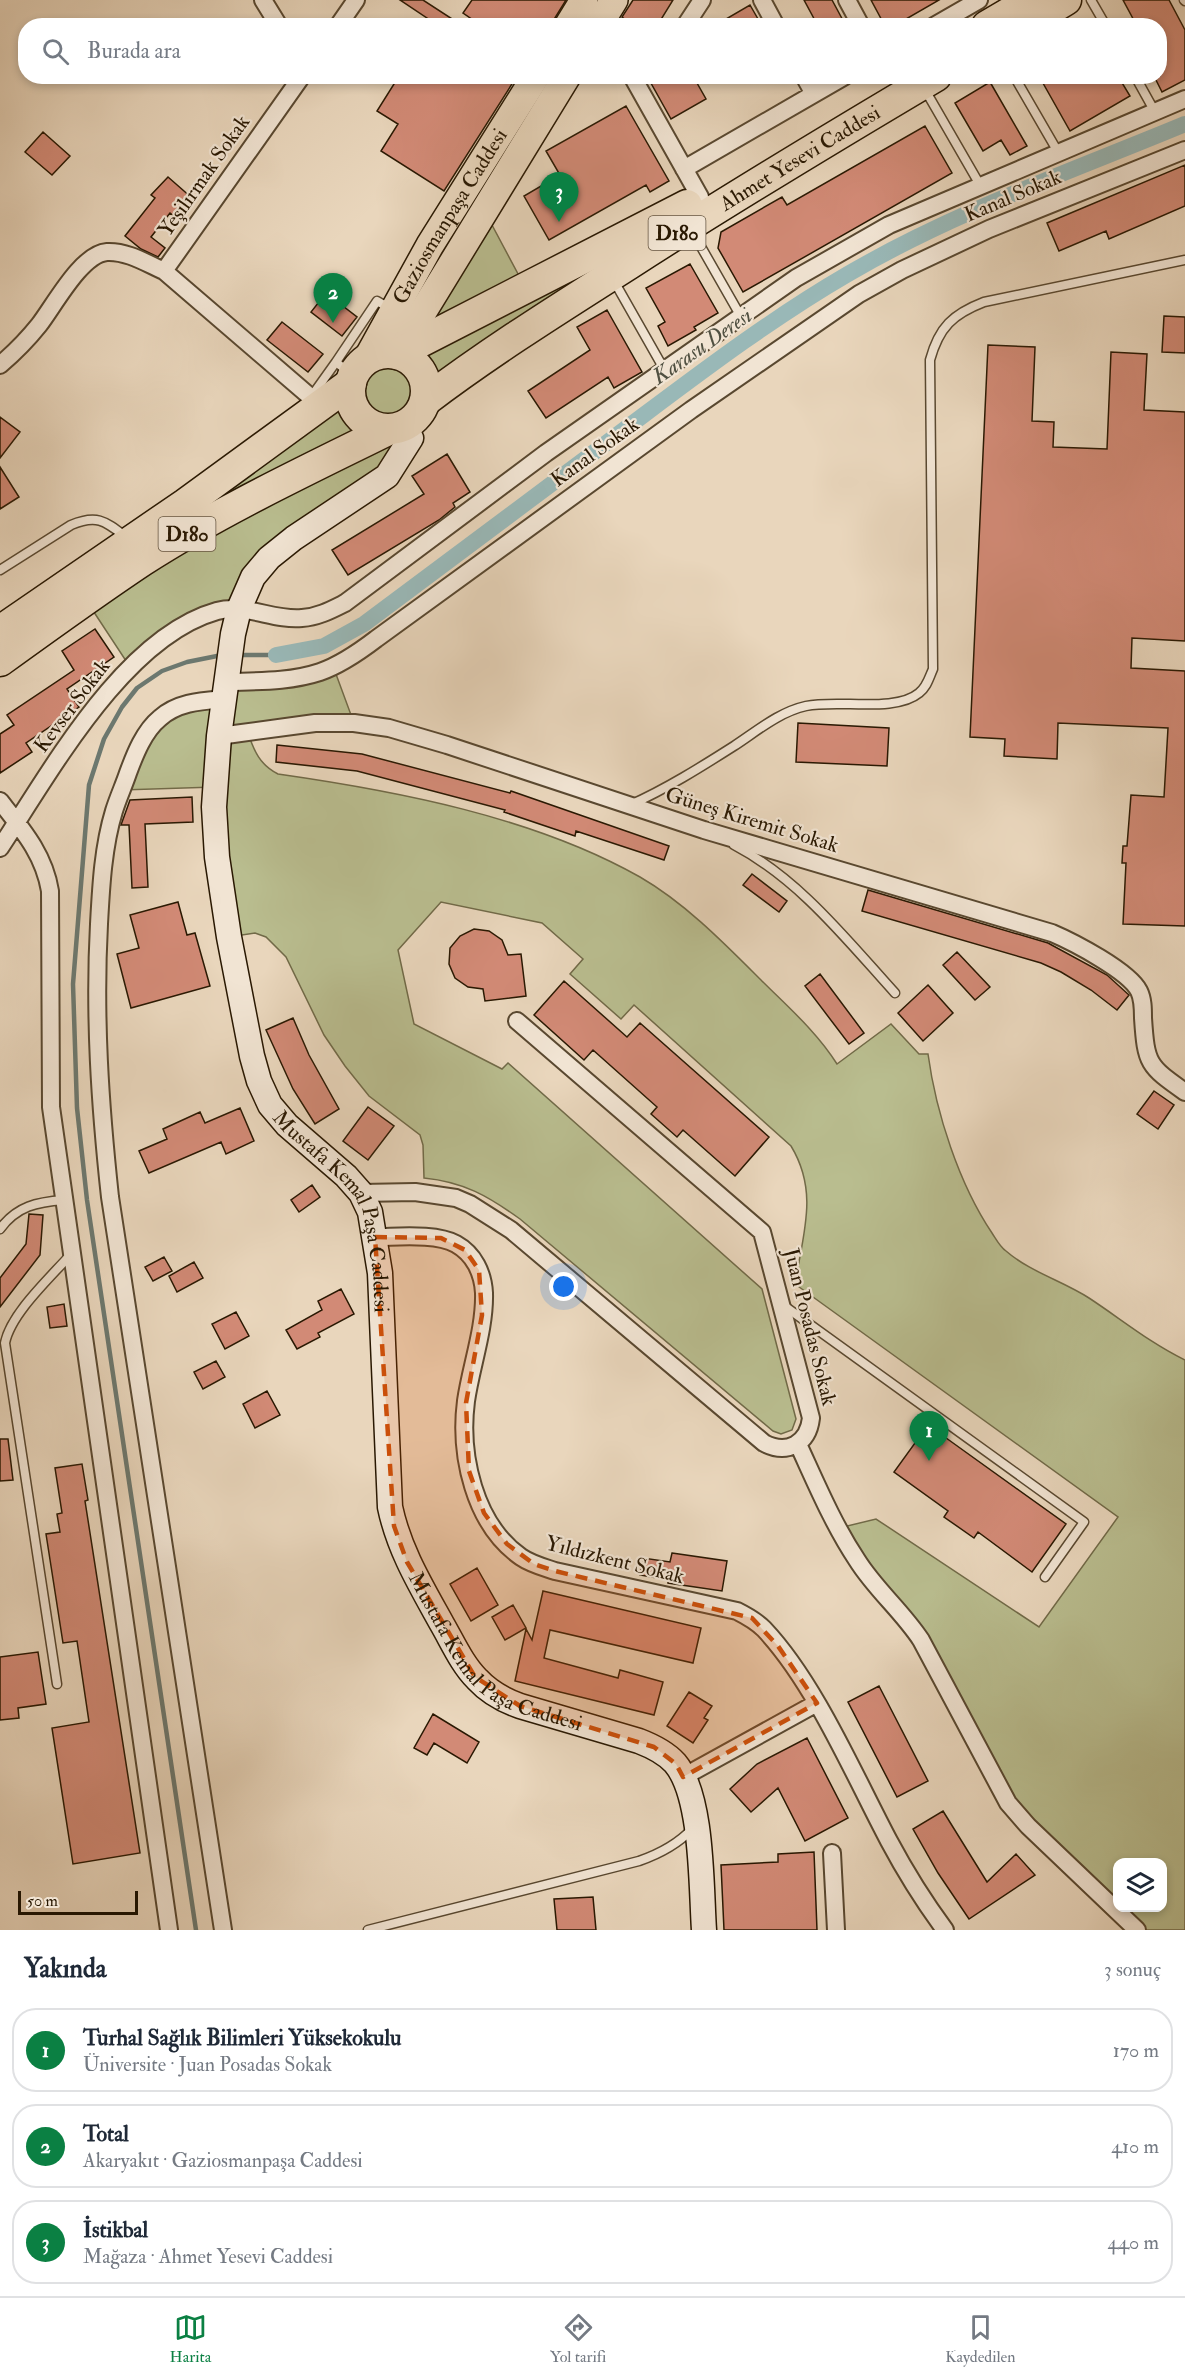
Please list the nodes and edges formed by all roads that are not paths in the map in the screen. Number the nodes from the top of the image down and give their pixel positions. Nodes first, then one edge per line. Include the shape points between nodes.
1 (263, 0) edge
2 (356, 0) edge
3 (584, 0) edge
4 (614, 0) edge
5 (702, 0) edge
6 (762, 0) edge
7 (847, 0) edge
8 (978, 0) edge
9 (1031, 0) edge
10 (1066, 0) edge
11 (1091, 0) edge
12 (959, 5) edge
13 (274, 18) edge
14 (344, 18) edge
15 (573, 18) edge
16 (603, 18) edge
17 (690, 18) edge
18 (772, 18) edge
19 (857, 18) edge
20 (944, 18) edge
21 (1001, 18) edge
22 (1036, 18) edge
23 (1101, 18) edge
24 (296, 84) edge
25 (531, 84) edge
26 (562, 84) edge
27 (636, 84) edge
28 (808, 84) edge
29 (831, 84) edge
30 (911, 84) edge
31 (912, 84) edge
32 (923, 84) edge
33 (1019, 84) edge
34 (1139, 84) edge
35 (814, 94) junction
36 (1185, 99) edge
37 (1155, 112) junction
38 (1185, 150) edge
39 (1058, 152) junction
40 (684, 169) junction
41 (980, 185) junction
42 (700, 197) junction
43 (689, 225) junction
44 (1185, 260) edge
45 (164, 271) junction
46 (611, 275) junction
47 (740, 315) junction
48 (397, 354) junction
49 (0, 365) edge
50 (664, 369) junction
51 (352, 370) junction
52 (425, 401) junction
53 (316, 402) junction
54 (396, 428) junction
55 (132, 540) junction
56 (0, 570) edge
57 (239, 609) junction
58 (0, 628) edge
59 (0, 661) edge
60 (226, 683) junction
61 (219, 736) junction
62 (0, 801) edge
63 (628, 805) junction
64 (17, 822) junction
65 (704, 830) junction
66 (0, 848) edge
67 (895, 993) dead end
68 (517, 1021) dead end
69 (1185, 1092) edge
70 (361, 1193) junction
71 (64, 1200) junction
72 (0, 1229) edge
73 (375, 1237) junction
74 (72, 1252) junction
75 (781, 1303) junction
76 (798, 1444) junction
77 (1045, 1577) dead end
78 (57, 1684) dead end
79 (816, 1703) junction
80 (683, 1777) junction
81 (696, 1825) junction
82 (832, 1853) dead end
83 (169, 1930) edge
84 (223, 1930) edge
85 (368, 1930) edge
86 (704, 1930) edge
87 (836, 1930) edge
88 (944, 1930) edge
89 (1137, 1930) edge

1 - 13 street
2 - 14 street
3 - 15 main road
4 - 16 main road
5 - 17 street
6 - 18 street
7 - 19 street
8 - 12 street
9 - 21 highway
10 - 22 highway
11 - 23 lane
12 - 20 street
24 - 45 street, Yeşilırmak Sokak
25 - 51 main road, Gaziosmanpaşa Caddesi via 430,245 394,311
26 - 48 main road, Gaziosmanpaşa Caddesi
27 - 40 street
28 - 35 street
29 - 35 street
30 - 42 highway, Ahmet Yesevi Caddesi / D180
31 - 43 highway, Ahmet Yesevi Caddesi / D180
32 - 41 lane
33 - 39 lane
34 - 37 lane
35 - 40 street
36 - 37 street, Kevser Sokak
37 - 39 street, Kevser Sokak
38 - 60 street, Kanal Sokak via 989,229 859,294 344,660 301,677
39 - 41 street, Kevser Sokak
40 - 42 street
41 - 47 street, Kevser Sokak via 889,225
42 - 48 highway, Ahmet Yesevi Caddesi / D180
43 - 46 highway, Ahmet Yesevi Caddesi / D180
43 - 47 lane
44 - 63 lane via 984,302 964,309 940,333 930,360 933,669 919,693 906,701 825,703 788,712 648,797
45 - 49 street, Yeşilırmak Sokak via 118,252 95,256 74,277 39,326
45 - 53 street, Yeşilırmak Sokak
46 - 50 lane
46 - 52 highway, Ahmet Yesevi Caddesi / D180
47 - 50 street, Kevser Sokak
48 - 51 highway, Gaziosmanpaşa Caddesi via 381,354
48 - 52 highway via 411,360 421,372 426,386
50 - 57 street, Kevser Sokak via 345,603 301,619
51 - 53 highway, Gaziosmanpaşa Caddesi / D180
51 - 54 highway via 350,398 356,412 370,425
52 - 54 highway via 418,416
53 - 55 highway, Gaziosmanpaşa Caddesi / D180
54 - 57 street, Mustafa Kemal Paşa Caddesi via 411,438 387,476 269,558 253,577
54 - 59 highway, D180 via 198,528 143,561
55 - 56 lane via 106,522 83,519
55 - 58 highway, Gaziosmanpaşa Caddesi / D180
57 - 60 street, Mustafa Kemal Paşa Caddesi
57 - 64 street, Kevser Sokak via 219,610 178,627 130,667 88,717
60 - 61 street, Mustafa Kemal Paşa Caddesi
60 - 84 street, Kanal Sokak via 160,717 147,732 133,760 108,833 96,987 100,1107 110,1197
61 - 63 street, Güneş Kiremit Sokak via 315,723 389,728
61 - 70 street, Mustafa Kemal Paşa Caddesi via 214,807 217,857 259,1081 270,1105 287,1125
62 - 64 street
63 - 65 street, Güneş Kiremit Sokak
64 - 66 street, Kevser Sokak
64 - 71 street via 34,843 47,872 50,891 51,1107
65 - 67 lane via 759,860 796,889
65 - 69 street, Güneş Kiremit Sokak via 1027,924 1076,943 1138,989 1146,1056 1155,1070
68 - 75 street, Juan Posadas Sokak via 762,1232
70 - 73 street, Mustafa Kemal Paşa Caddesi
70 - 76 street via 437,1194 470,1203 511,1230 764,1443 781,1449
71 - 72 lane via 30,1205 15,1213
71 - 74 street
73 - 79 street, Yıldızkent Sokak via 441,1238 465,1250 479,1270 484,1294 482,1315 466,1403 469,1471 484,1513 507,1544 534,1564 555,1571 737,1611 752,1618 778,1646
73 - 80 street, Mustafa Kemal Paşa Caddesi via 394,1526 407,1562 464,1662 485,1687 505,1700 654,1747 676,1764
74 - 78 lane via 14,1318 5,1343
74 - 83 street
75 - 76 street, Juan Posadas Sokak via 811,1418 807,1434
75 - 77 lane via 1084,1522
76 - 89 street via 857,1561 921,1640 1008,1803
79 - 80 street
79 - 88 street, Yıldızkent Sokak via 891,1845
80 - 81 street, Mustafa Kemal Paşa Caddesi
81 - 85 lane via 669,1848 639,1861
81 - 86 street, Mustafa Kemal Paşa Caddesi
82 - 87 street

